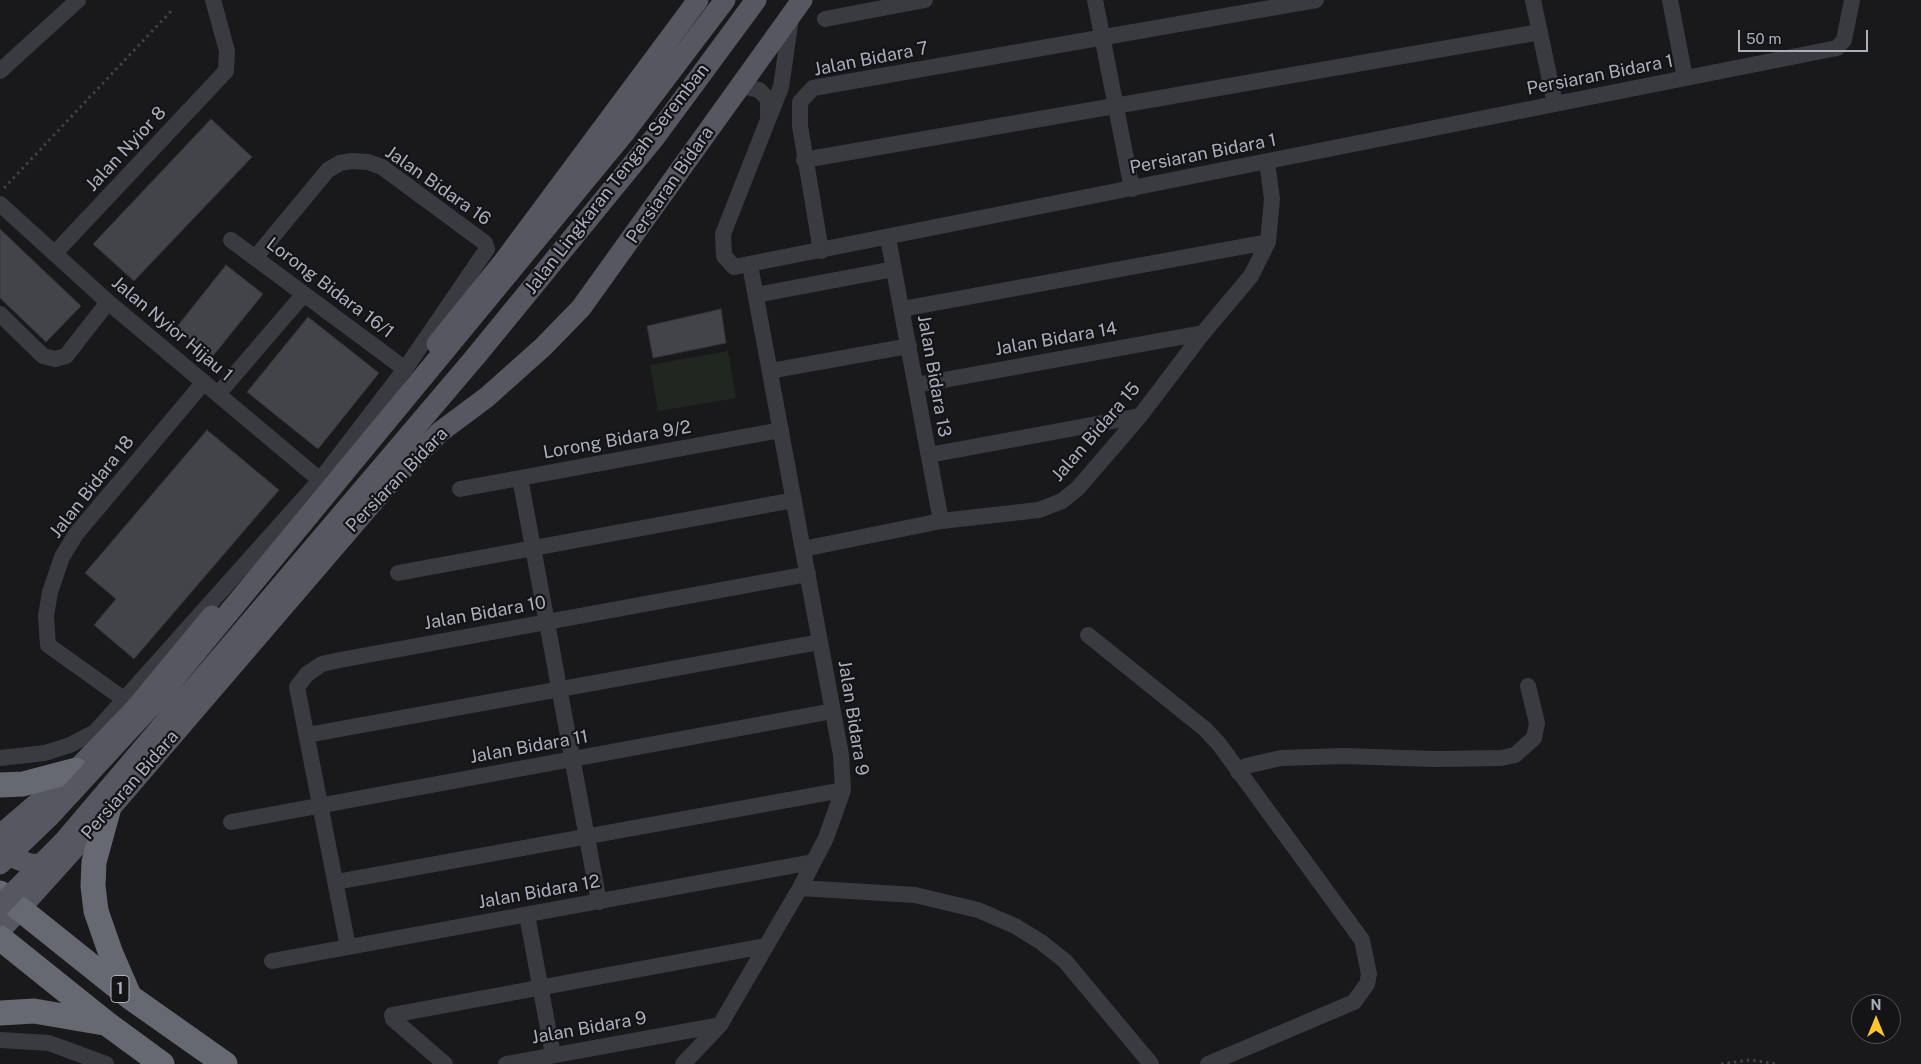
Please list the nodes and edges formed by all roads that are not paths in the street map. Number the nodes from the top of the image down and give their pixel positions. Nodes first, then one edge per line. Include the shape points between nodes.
1 (78, 0) edge
2 (213, 0) edge
3 (698, 0) edge
4 (725, 0) edge
5 (756, 0) edge
6 (802, 0) edge
7 (925, 0) edge
8 (1095, 0) edge
9 (1316, 0) edge
10 (1533, 0) edge
11 (1670, 0) edge
12 (1852, 0) edge
13 (791, 18) junction
14 (825, 19) dead end
15 (1540, 32) junction
16 (1102, 38) junction
17 (0, 71) edge
18 (1685, 78) junction
19 (736, 90) junction
20 (1555, 104) junction
21 (1116, 107) junction
22 (768, 118) junction
23 (625, 132) joint
24 (804, 160) junction
25 (1267, 162) junction
26 (1132, 189) junction
27 (0, 204) edge
28 (888, 238) junction
29 (231, 240) dead end
30 (1268, 242) junction
31 (821, 251) junction
32 (55, 253) junction
33 (255, 258) junction
34 (750, 265) junction
35 (894, 269) junction
36 (304, 294) junction
37 (756, 295) junction
38 (108, 302) junction
39 (902, 309) junction
40 (0, 314) edge
41 (1203, 333) junction
42 (908, 346) junction
43 (476, 356) joint
44 (405, 369) junction
45 (770, 371) junction
46 (204, 382) junction
47 (916, 385) junction
48 (218, 394) junction
49 (1140, 416) junction
50 (781, 430) junction
51 (929, 455) junction
52 (520, 478) junction
53 (320, 480) junction
54 (460, 489) dead end
55 (794, 500) junction
56 (941, 521) junction
57 (533, 548) junction
58 (803, 548) junction
59 (398, 573) dead end
60 (808, 574) junction
61 (547, 622) junction
62 (1088, 635) dead end
63 (820, 642) junction
64 (1528, 686) dead end
65 (560, 689) junction
66 (130, 704) junction
67 (833, 711) junction
68 (307, 736) junction
69 (0, 758) edge
70 (573, 759) junction
71 (76, 770) junction
72 (1238, 772) junction
73 (0, 785) edge
74 (844, 790) junction
75 (322, 805) junction
76 (108, 811) junction
77 (231, 822) dead end
78 (4, 832) edge
79 (587, 836) junction
80 (64, 859) junction
81 (813, 862) junction
82 (0, 864) edge
83 (336, 882) junction
84 (800, 888) junction
85 (0, 893) edge
86 (599, 902) junction
87 (9, 908) edge
88 (527, 915) junction
89 (0, 931) edge
90 (0, 938) edge
91 (764, 946) junction
92 (348, 947) junction
93 (272, 961) dead end
94 (540, 988) junction
95 (130, 997) junction
96 (0, 1013) edge
97 (106, 1023) junction
98 (720, 1025) junction
99 (0, 1040) edge
100 (553, 1055) junction
101 (106, 1064) edge
102 (162, 1064) edge
103 (225, 1064) edge
104 (445, 1064) edge
105 (506, 1064) edge
106 (684, 1064) edge
107 (1151, 1064) edge
108 (1208, 1064) edge

1 - 17 street
2 - 32 street, Jalan Nyior 8 via 227,51 226,71
3 - 66 main road via 504,261 338,466
4 - 23 main road, Jalan Lingkaran Tengah Seremban
5 - 43 main road, Jalan Lingkaran Tengah Seremban via 656,137
6 - 13 main road, Persiaran Bidara
7 - 14 street
8 - 16 street
9 - 16 street, Jalan Bidara 7
10 - 15 street
11 - 18 street
12 - 18 street, Persiaran Bidara 1 via 1844,40 1837,48
13 - 19 main road, Persiaran Bidara
13 - 22 street, Persiaran Bidara 1 via 781,87
15 - 20 street
15 - 21 street
16 - 21 street
16 - 24 street, Jalan Bidara 7 via 814,88 800,102
18 - 20 street, Persiaran Bidara 1
19 - 22 street via 747,87 759,90 768,99
19 - 76 main road, Persiaran Bidara via 581,308 543,347 487,397 440,432 392,480
20 - 25 street, Persiaran Bidara 1
21 - 24 street
21 - 26 street
22 - 34 street, Persiaran Bidara 1 via 722,234 724,256 734,266
23 - 82 main road, Persiaran Bidara, bridge via 155,702 50,816
24 - 31 street, Jalan Bidara 7
25 - 26 street, Persiaran Bidara 1
25 - 30 street, Jalan Bidara 15 via 1272,199
26 - 28 street, Persiaran Bidara 1
27 - 32 street, Jalan Nyior Hijau 1
28 - 31 street, Persiaran Bidara 1
28 - 35 street, Jalan Bidara 13
29 - 33 street, Lorong Bidara 16/1
30 - 39 street
30 - 41 street, Jalan Bidara 15 via 1251,276
31 - 34 street, Persiaran Bidara 1
32 - 38 street, Jalan Nyior Hijau 1
33 - 36 street, Lorong Bidara 16/1
33 - 44 street, Jalan Bidara 16 via 328,170 352,161 382,167 485,243 487,249
34 - 37 street, Jalan Bidara 9
35 - 37 street
35 - 39 street, Jalan Bidara 13
36 - 44 street, Lorong Bidara 16/1
36 - 48 street
37 - 45 street, Jalan Bidara 9
38 - 40 street via 66,356 55,359 43,356
38 - 46 street, Jalan Nyior Hijau 1
39 - 42 street, Jalan Bidara 13
41 - 47 street, Jalan Bidara 14
41 - 49 street, Jalan Bidara 15
42 - 45 street
42 - 47 street, Jalan Bidara 13
43 - 87 main road, Persiaran Bidara, bridge
44 - 53 street
45 - 50 street, Jalan Bidara 9
46 - 48 street, Jalan Nyior Hijau 1
46 - 66 street, Jalan Bidara 18 via 76,534 62,557 50,592 46,616 48,645
47 - 51 street, Jalan Bidara 13
48 - 53 street, Jalan Nyior Hijau 1
49 - 51 street
49 - 56 street, Jalan Bidara 15 via 1078,488 1062,501 1039,510
50 - 52 street, Lorong Bidara 9/2
50 - 55 street, Jalan Bidara 9
51 - 56 street, Jalan Bidara 13
52 - 54 street, Lorong Bidara 9/2
52 - 57 street
53 - 66 street
55 - 57 street
55 - 58 street, Jalan Bidara 9
56 - 58 street, Jalan Bidara 15
57 - 59 street
57 - 61 street
58 - 60 street, Jalan Bidara 9
60 - 61 street, Jalan Bidara 10
60 - 63 street, Jalan Bidara 9
61 - 65 street
61 - 68 street, Jalan Bidara 10 via 322,664 306,674 297,686
62 - 72 street via 1205,730
63 - 65 street
63 - 67 street, Jalan Bidara 9
64 - 72 street via 1537,724 1534,738 1514,755 1435,759 1281,758 1246,766
65 - 68 street
65 - 70 street
66 - 69 street via 95,732 70,745 45,753
66 - 71 main road
67 - 70 street, Jalan Bidara 11
67 - 74 street, Jalan Bidara 9
68 - 75 street, Jalan Bidara 10
70 - 75 street, Jalan Bidara 11
70 - 79 street
71 - 73 highway via 23,784
71 - 78 main road
72 - 108 street via 1362,940 1369,974 1367,984 1354,1002
74 - 79 street
74 - 81 street, Jalan Bidara 9
75 - 77 street, Jalan Bidara 11
75 - 83 street, Jalan Bidara 10
76 - 80 main road, Persiaran Bidara
76 - 95 highway via 94,862 93,886 96,911
78 - 80 main road via 8,851 17,859 48,865
79 - 83 street
79 - 86 street
80 - 87 main road, Persiaran Bidara
81 - 84 street, Jalan Bidara 9
81 - 86 street, Jalan Bidara 12
83 - 92 street, Jalan Bidara 10
84 - 91 street, Jalan Bidara 9
84 - 107 street via 914,895 978,910 1015,926 1065,961
85 - 87 highway, 1
86 - 88 street, Jalan Bidara 12
87 - 89 main road
87 - 95 highway, 1
88 - 92 street, Jalan Bidara 12
88 - 94 street
90 - 97 highway, 1
91 - 94 street
91 - 98 street, Jalan Bidara 9
92 - 93 street, Jalan Bidara 12
94 - 100 street
94 - 104 street via 392,1015
95 - 103 highway, 1
96 - 97 highway via 34,1011
97 - 102 highway, 1
98 - 100 street, Jalan Bidara 9
98 - 106 street
99 - 101 street via 34,1041 72,1050
100 - 105 street, Jalan Bidara 9

